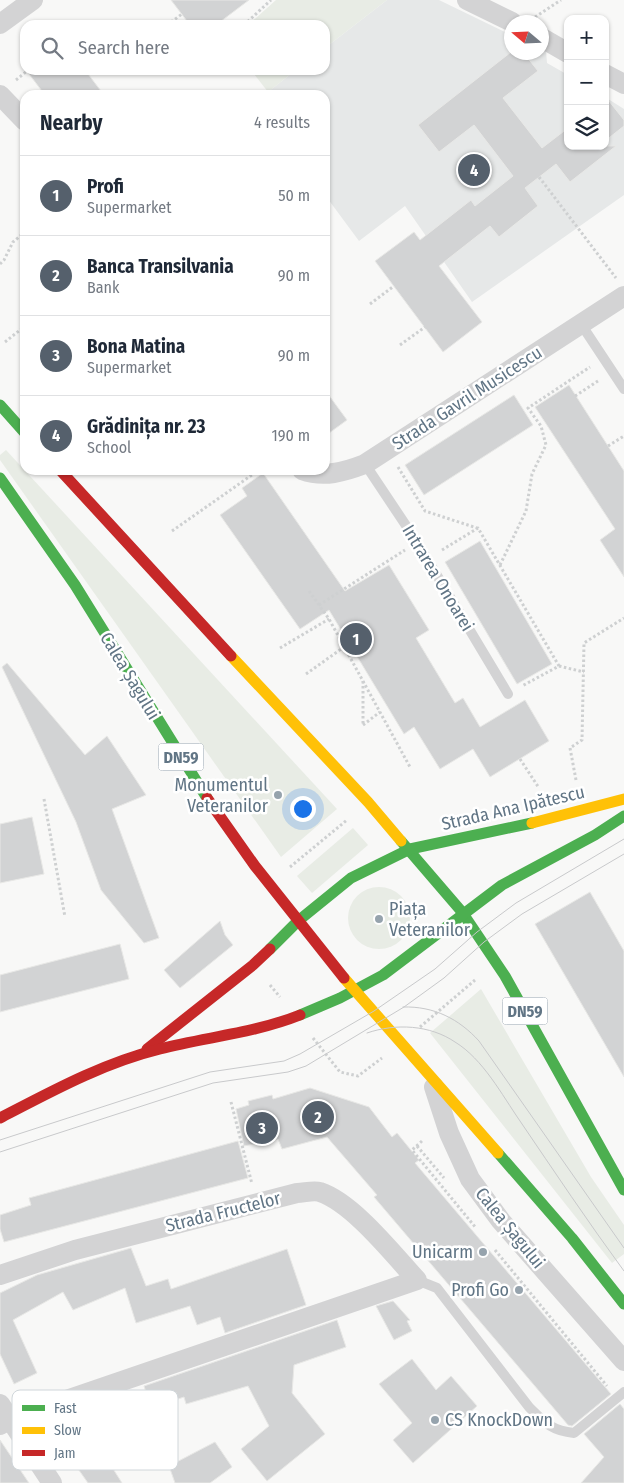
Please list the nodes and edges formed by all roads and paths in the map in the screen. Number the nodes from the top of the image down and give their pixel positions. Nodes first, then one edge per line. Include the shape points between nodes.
1 (33, 0) edge
2 (271, 0) edge
3 (467, 0) edge
4 (561, 0) edge
5 (182, 14) dead end
6 (538, 15) edge
7 (504, 18) edge
8 (174, 20) edge
9 (249, 20) edge
10 (0, 24) edge
11 (549, 42) edge
12 (564, 51) edge
13 (609, 76) edge
14 (624, 84) edge
15 (0, 95) edge
16 (20, 116) edge
17 (539, 177) dead end
18 (20, 236) edge
19 (0, 264) edge
20 (394, 286) dead end
21 (621, 288) edge
22 (370, 304) dead end
23 (581, 324) junction
24 (425, 327) dead end
25 (20, 330) edge
26 (5, 342) dead end
27 (400, 345) dead end
28 (604, 358) junction
29 (624, 389) edge
30 (0, 405) edge
31 (20, 427) edge
32 (624, 436) edge
33 (608, 446) dead end
34 (387, 450) junction
35 (365, 464) junction
36 (330, 473) edge
37 (64, 475) edge
38 (252, 475) edge
39 (0, 478) edge
40 (478, 528) junction
41 (172, 532) dead end
42 (417, 542) junction
43 (426, 559) junction
44 (500, 566) junction
45 (309, 591) dead end
46 (319, 606) junction
47 (624, 618) edge
48 (328, 619) junction
49 (344, 646) junction
50 (280, 648) dead end
51 (559, 666) junction
52 (584, 672) junction
53 (306, 674) dead end
54 (363, 680) junction
55 (508, 694) joint
56 (380, 712) junction
57 (520, 759) dead end
58 (410, 767) dead end
59 (576, 780) dead end
60 (539, 788) dead end
61 (44, 799) dead end
62 (624, 799) edge
63 (624, 816) edge
64 (347, 820) dead end
65 (410, 849) junction
66 (290, 867) dead end
67 (462, 912) junction
68 (65, 917) dead end
69 (298, 921) junction
70 (476, 980) dead end
71 (269, 984) dead end
72 (355, 990) junction
73 (286, 1003) dead end
74 (418, 1028) dead end
75 (313, 1038) dead end
76 (142, 1053) junction
77 (382, 1058) dead end
78 (431, 1075) junction
79 (231, 1102) dead end
80 (0, 1118) edge
81 (422, 1142) dead end
82 (624, 1190) edge
83 (257, 1204) junction
84 (477, 1229) dead end
85 (490, 1244) dead end
86 (0, 1275) edge
87 (417, 1280) junction
88 (624, 1304) edge
89 (624, 1362) edge
90 (83, 1390) edge
91 (620, 1395) edge
92 (4, 1416) edge
93 (12, 1427) edge
94 (43, 1470) edge
95 (52, 1483) edge

1 - 10 street
2 - 9 path
3 - 7 street
4 - 6 path
5 - 8 path
11 - 12 street
13 - 14 street
15 - 16 street
17 - 21 path
18 - 19 path
20 - 22 path
21 - 23 street, Strada Gavril Musicescu
23 - 28 lane
23 - 34 street, Strada Gavril Musicescu
24 - 27 path
25 - 26 path
28 - 29 lane
28 - 44 path via 528,408 541,426 546,445 532,474 526,511
30 - 31 main road
32 - 33 path
34 - 35 street, Strada Gavril Musicescu
34 - 40 path via 425,511
35 - 36 street, Strada Gavril Musicescu
35 - 42 lane, Intrarea Onoarei
37 - 65 main road, DN59
38 - 41 path
39 - 69 main road, Calea Șagului / DN59 via 75,585 207,798
40 - 43 path
40 - 44 path
42 - 43 lane, Intrarea Onoarei
42 - 46 path
43 - 55 lane, Intrarea Onoarei
44 - 51 path
45 - 46 path
46 - 48 path
47 - 52 path via 584,643
48 - 49 path
48 - 50 path
49 - 53 path
49 - 54 path
51 - 52 path
51 - 55 path
52 - 59 path via 582,740 570,748
54 - 56 path
54 - 56 path via 363,726
56 - 58 path
57 - 60 path
61 - 68 path
62 - 65 main road, Strada Ana Ipătescu via 508,829
63 - 67 main road via 603,832 504,884
64 - 66 path
65 - 67 main road, DN59
65 - 69 main road via 351,878
67 - 72 main road via 408,957
67 - 82 main road, DN59 via 505,976
69 - 72 main road, DN59
69 - 76 main road via 252,965
70 - 74 path
71 - 73 path
72 - 76 main road via 272,1025
72 - 78 main road, Calea Șagului / DN59
75 - 77 path via 340,1072 358,1076
76 - 80 main road via 67,1082
78 - 88 main road, Calea Șagului / DN59 via 572,1238
78 - 89 street, Calea Șagului via 449,1133 470,1179 501,1221
79 - 83 path
81 - 84 path via 412,1150
83 - 86 street, Strada Fructelor via 75,1250
83 - 87 street, Strada Fructelor via 297,1193 318,1192 336,1199 368,1227
85 - 91 path
87 - 90 street
87 - 91 lane, Strada Fructelor via 437,1288 529,1408 559,1432 574,1433
92 - 93 street
94 - 95 street

